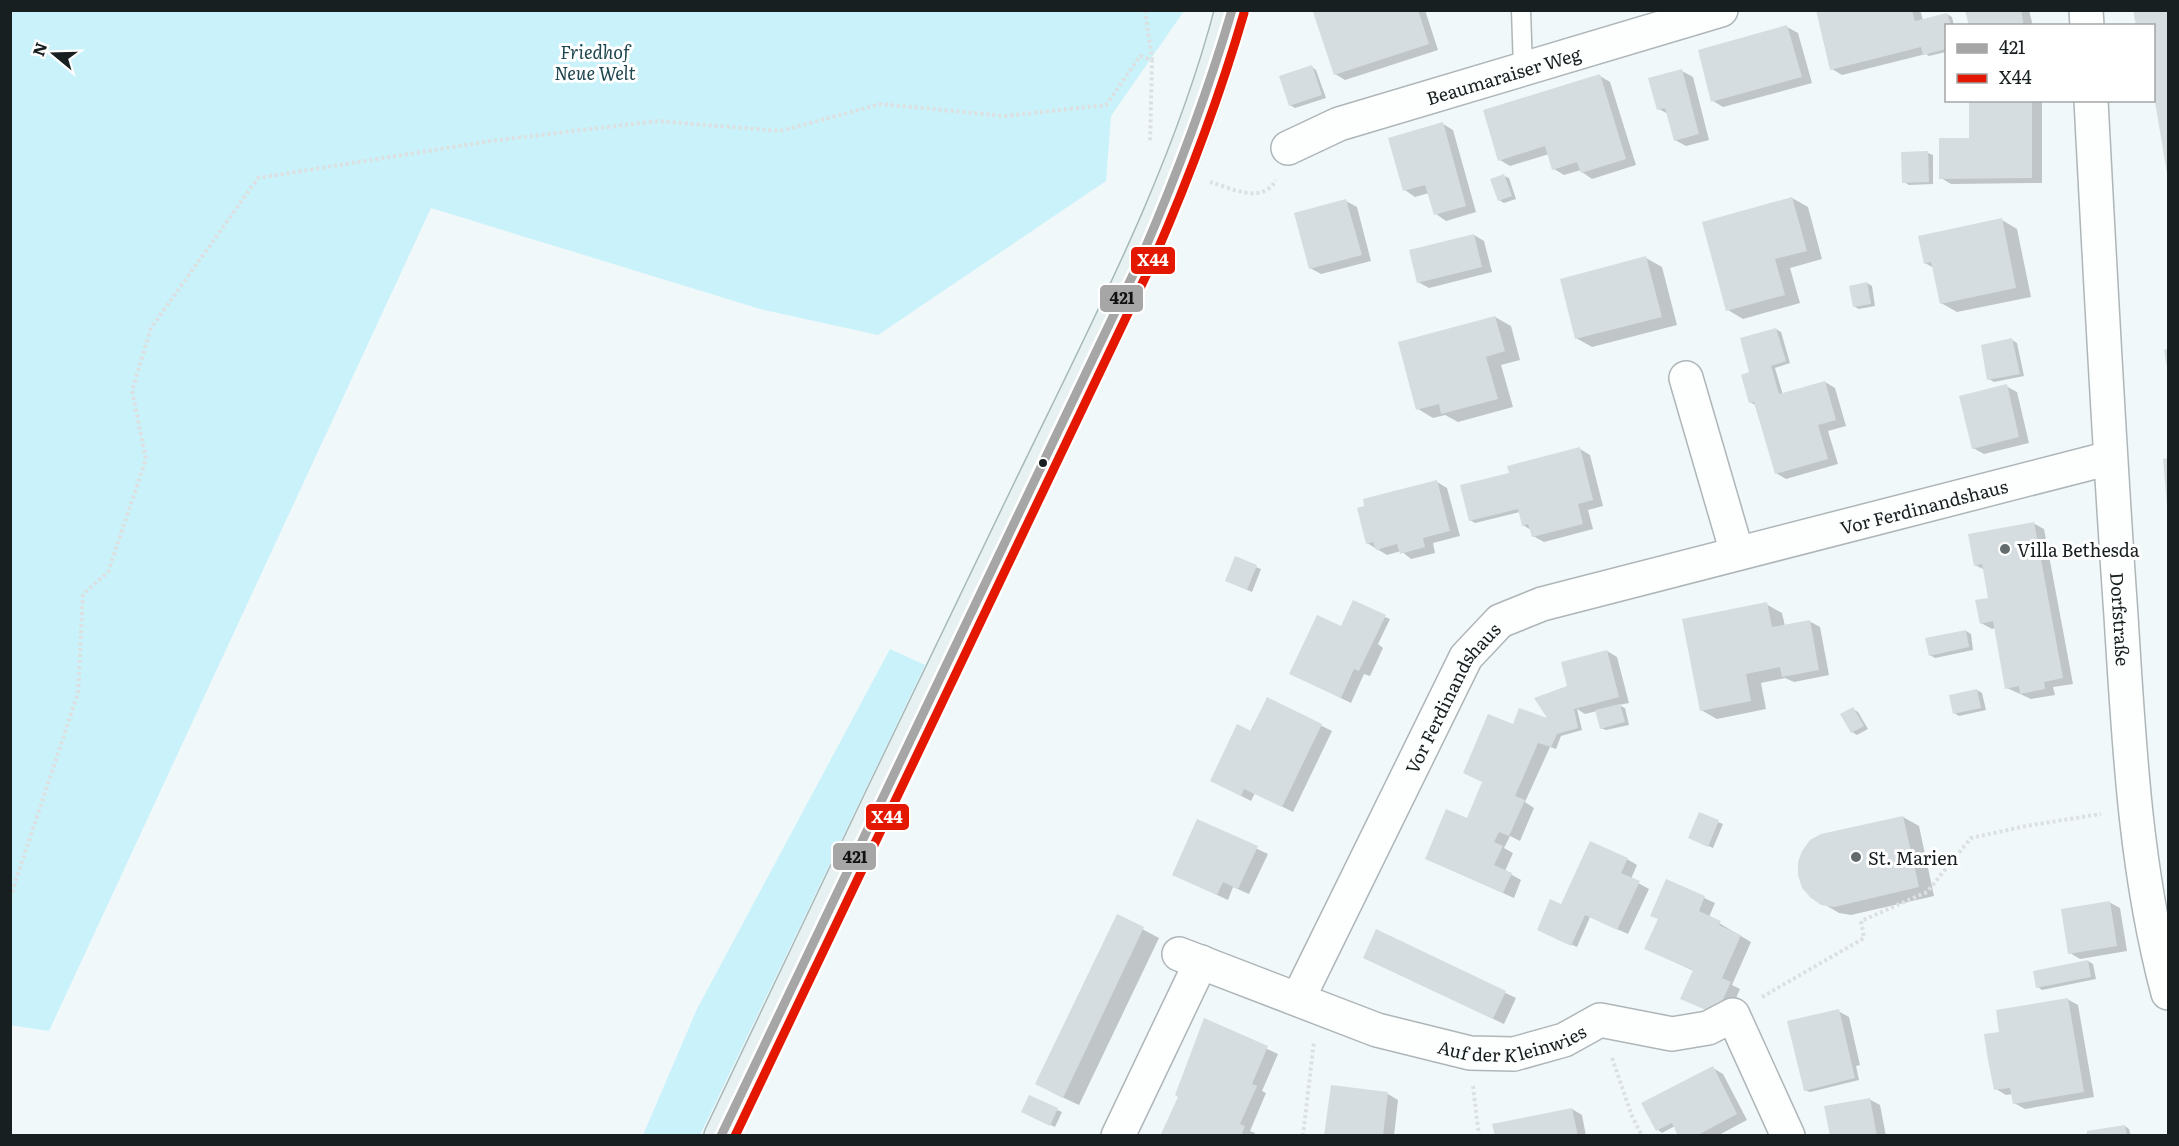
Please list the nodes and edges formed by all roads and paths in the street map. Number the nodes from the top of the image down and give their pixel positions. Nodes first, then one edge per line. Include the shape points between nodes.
1 (1145, 10) edge
2 (1232, 10) edge
3 (1521, 10) edge
4 (1721, 10) edge
5 (1152, 60) junction
6 (1523, 69) junction
7 (2091, 102) edge
8 (1288, 148) joint
9 (1178, 173) junction
10 (1686, 378) dead end
11 (2109, 458) junction
12 (1737, 553) junction
13 (2134, 809) junction
14 (10, 898) edge
15 (2169, 993) edge
16 (1308, 1003) junction
17 (1732, 1015) junction
18 (1600, 1020) junction
19 (1470, 1053) junction
20 (721, 1136) edge
21 (1118, 1136) edge
22 (1303, 1136) edge
23 (1479, 1136) edge
24 (1642, 1136) edge
25 (1788, 1136) edge

1 - 5 path
2 - 9 main road
3 - 6 lane
4 - 6 street, Beaumaraiser Weg
5 - 9 path via 1150,153 1155,164
5 - 14 path via 1140,56 1106,105 1005,116 881,104 780,130 658,121 490,141 258,178 151,328 132,391 146,459 108,573 83,594 78,693
6 - 8 street, Beaumaraiser Weg via 1339,124
7 - 11 street, Dorfstraße
8 - 9 path via 1275,184 1254,195
9 - 20 main road
10 - 12 street
11 - 12 street, Vor Ferdinandshaus
11 - 13 street, Dorfstraße
12 - 16 street, Vor Ferdinandshaus via 1542,604 1500,621 1466,657
13 - 15 street, Dorfstraße
13 - 17 path via 1971,838 1927,892 1861,921 1864,938
16 - 19 street, Auf der Kleinwies via 1377,1030
16 - 21 street, Auf der Kleinwies via 1190,958
16 - 22 path
17 - 18 street, Auf der Kleinwies via 1708,1028 1672,1034
17 - 25 street
18 - 19 street, Auf der Kleinwies via 1564,1040 1514,1054
18 - 24 path via 1620,1085
19 - 23 path

